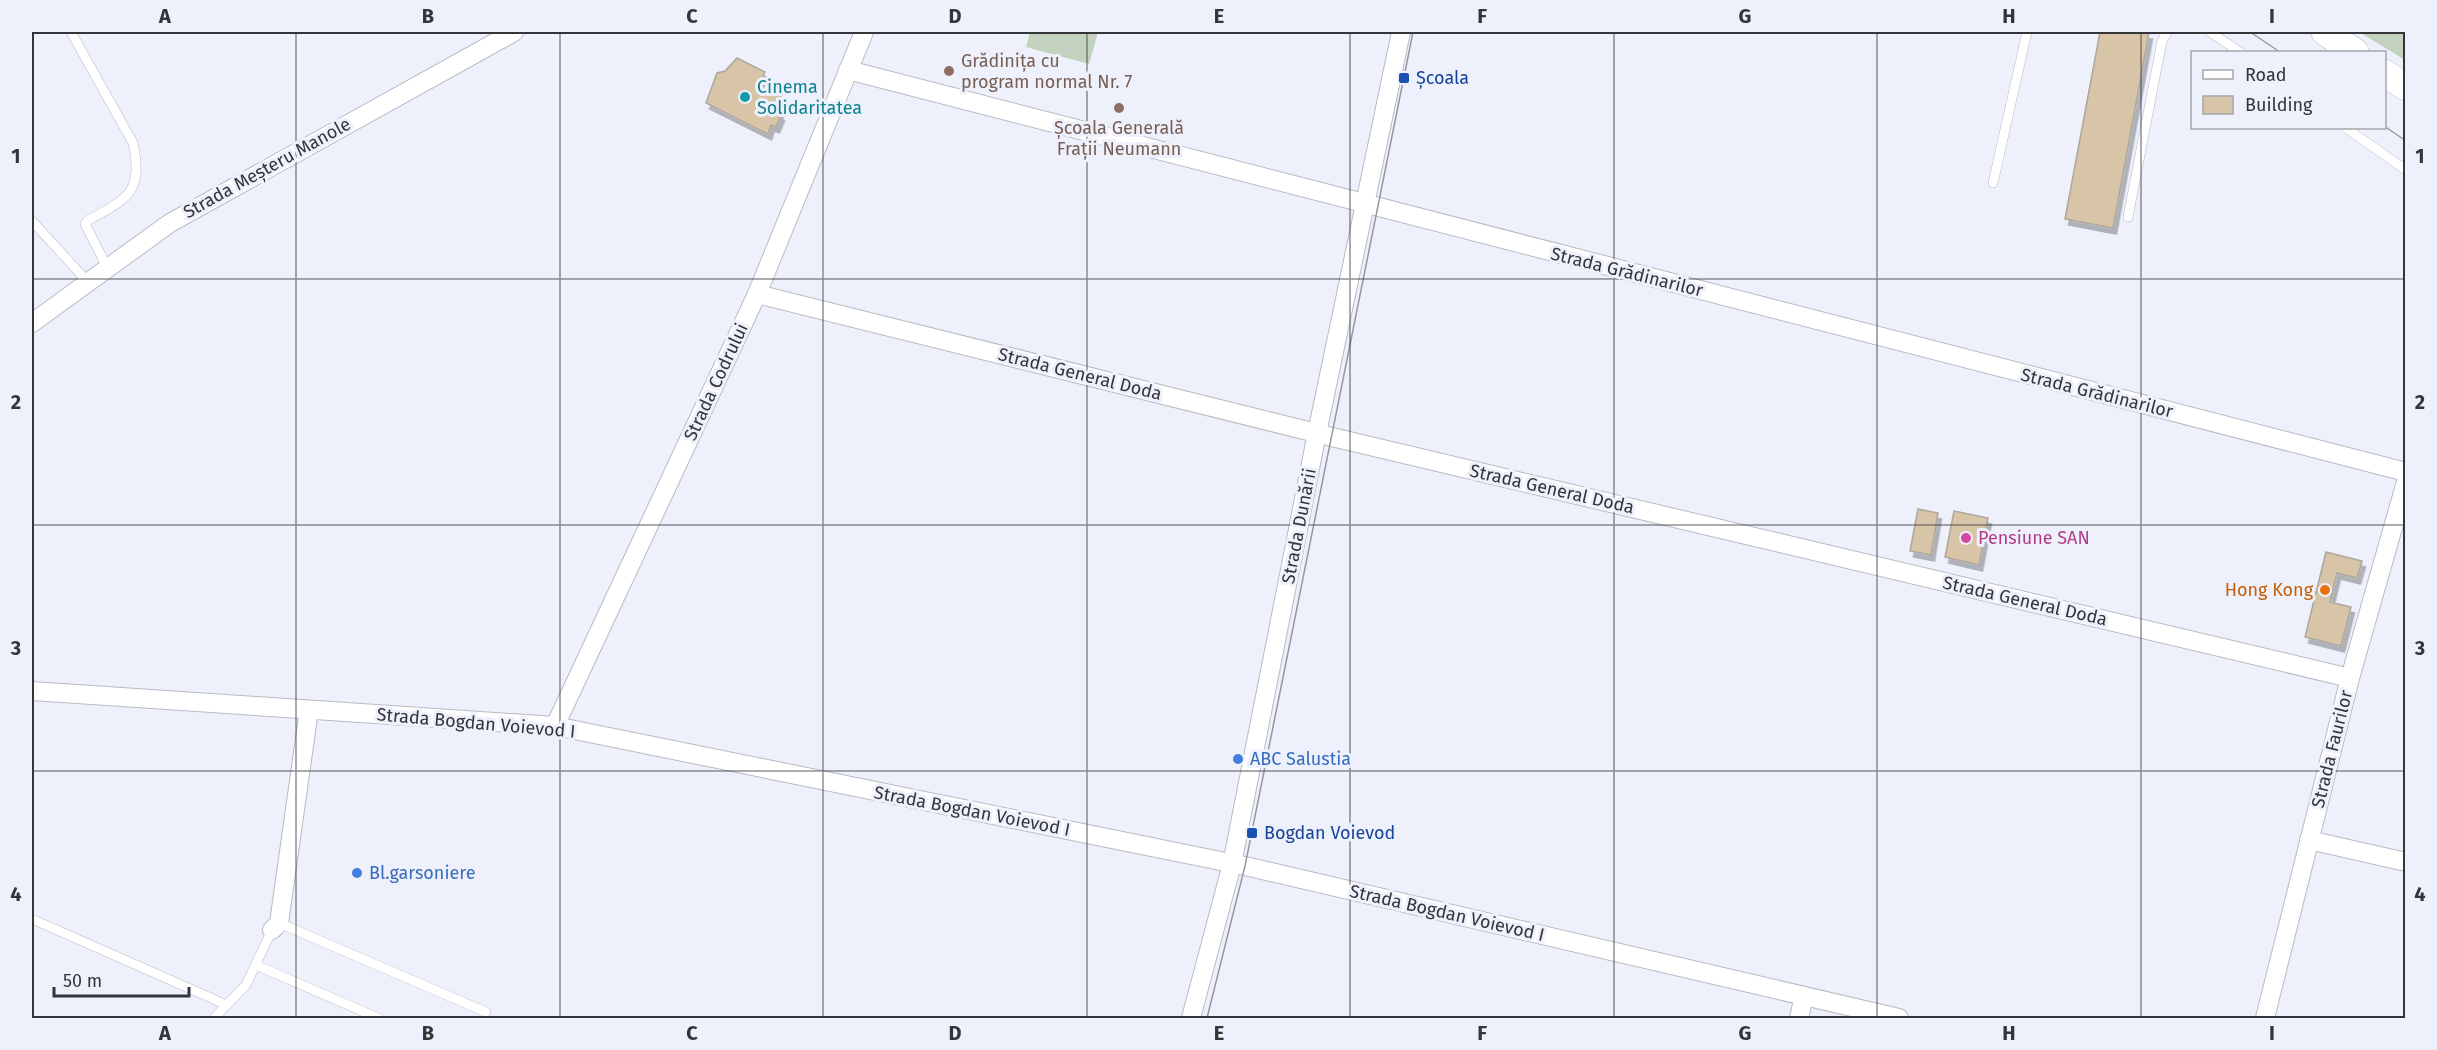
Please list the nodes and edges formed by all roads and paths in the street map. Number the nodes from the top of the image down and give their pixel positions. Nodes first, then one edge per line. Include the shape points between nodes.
1 (71, 32) edge
2 (514, 32) edge
3 (864, 32) edge
4 (1401, 32) edge
5 (2027, 32) edge
6 (2167, 32) edge
7 (2210, 32) edge
8 (2325, 32) edge
9 (2234, 51) edge
10 (2354, 51) edge
11 (848, 70) junction
12 (2386, 74) edge
13 (2406, 87) edge
14 (2347, 129) edge
15 (2406, 170) edge
16 (1993, 183) dead end
17 (1364, 204) junction
18 (2127, 218) dead end
19 (32, 220) edge
20 (107, 267) junction
21 (87, 281) junction
22 (757, 294) junction
23 (32, 323) edge
24 (1317, 433) junction
25 (2406, 472) edge
26 (2406, 482) edge
27 (2349, 678) junction
28 (32, 691) edge
29 (309, 710) junction
30 (555, 726) junction
31 (2309, 840) junction
32 (2406, 862) edge
33 (1232, 864) junction
34 (32, 919) edge
35 (276, 927) junction
36 (256, 964) junction
37 (1804, 996) junction
38 (227, 1005) junction
39 (486, 1012) dead end
40 (214, 1018) edge
41 (378, 1018) edge
42 (1191, 1018) edge
43 (1799, 1018) edge
44 (1899, 1018) edge
45 (2265, 1018) edge

1 - 20 lane via 133,144 137,159 130,194 85,224
2 - 20 street, Strada Meșteru Manole via 170,223
3 - 11 street, Strada Codrului
4 - 17 street, Strada Dunării
5 - 16 lane
6 - 18 lane
7 - 9 lane
8 - 10 main road
11 - 17 street, Strada Grădinarilor
11 - 22 street, Strada Codrului
12 - 13 main road
14 - 15 lane
17 - 24 street, Strada Dunării
17 - 25 street, Strada Grădinarilor
19 - 21 lane
20 - 21 street, Strada Meșteru Manole
21 - 23 street, Strada Meșteru Manole
22 - 24 street, Strada General Doda
22 - 30 street, Strada Codrului
24 - 27 street, Strada General Doda
24 - 33 street, Strada Dunării
26 - 27 street, Strada Faurilor
27 - 31 street, Strada Faurilor
28 - 29 street, Strada Bogdan Voievod I
29 - 30 street, Strada Bogdan Voievod I
29 - 35 street
30 - 33 street, Strada Bogdan Voievod I
31 - 32 street
31 - 45 street, Strada Faurilor
33 - 37 street, Strada Bogdan Voievod I
33 - 42 street, Strada Dunării
34 - 38 lane
35 - 36 lane
35 - 39 lane
36 - 38 lane via 246,986
36 - 41 lane
37 - 43 street
37 - 44 street, Strada Bogdan Voievod I
38 - 40 lane

